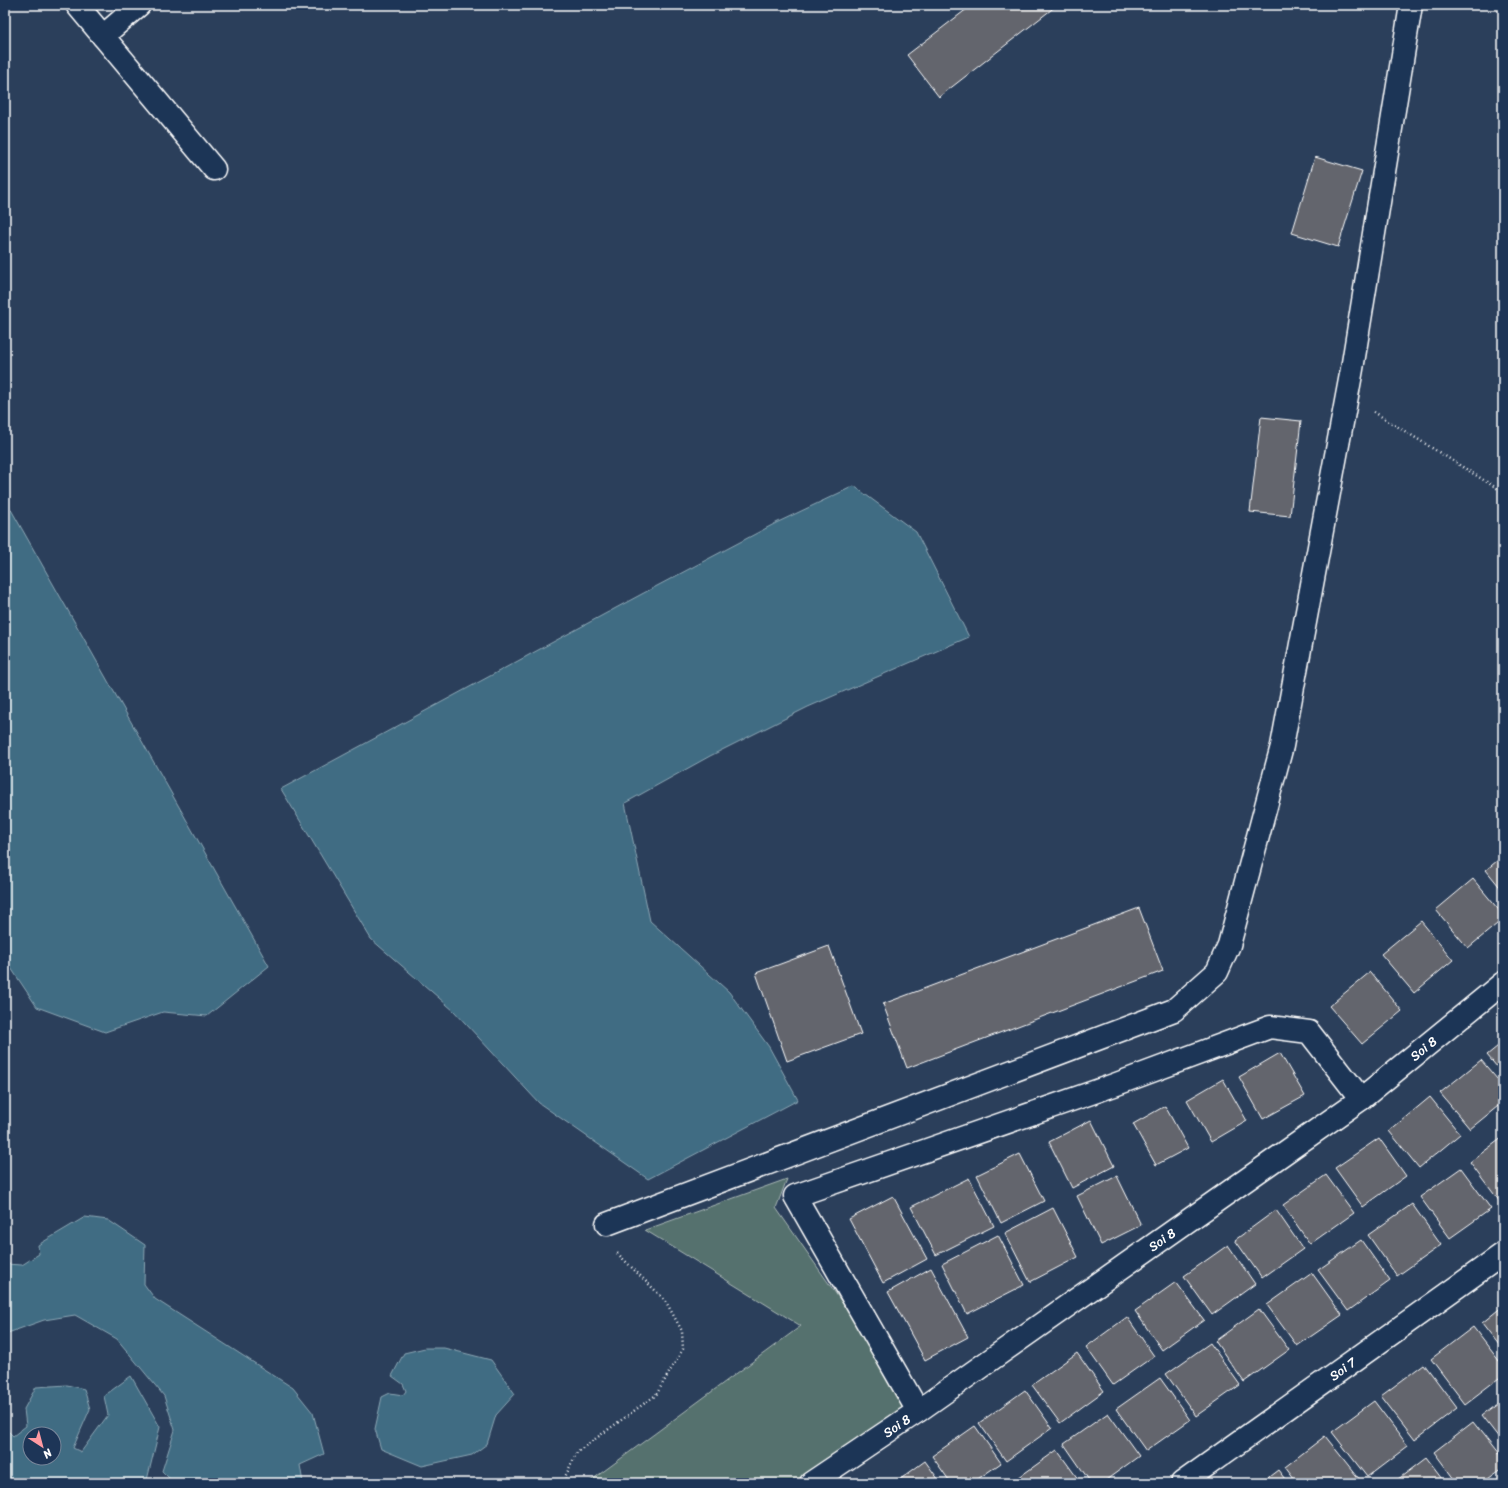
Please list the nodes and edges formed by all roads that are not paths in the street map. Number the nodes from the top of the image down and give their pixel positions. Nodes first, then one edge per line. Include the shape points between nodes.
1 (77, 5) edge
2 (140, 5) edge
3 (1412, 5) edge
4 (103, 36) junction
5 (214, 169) dead end
6 (1503, 983) edge
7 (1361, 1099) junction
8 (607, 1224) road end
9 (1503, 1254) edge
10 (918, 1411) junction
11 (810, 1483) edge
12 (1182, 1483) edge

1 - 4 street
2 - 4 street
3 - 8 street via 1346,395 1282,746 1229,945 1217,972 1174,1010
4 - 5 street
6 - 7 street, Soi 8
7 - 10 street, Soi 8
7 - 10 street via 1309,1032 1270,1027 1114,1085 795,1196
9 - 12 street, Soi 7
10 - 11 street, Soi 8

